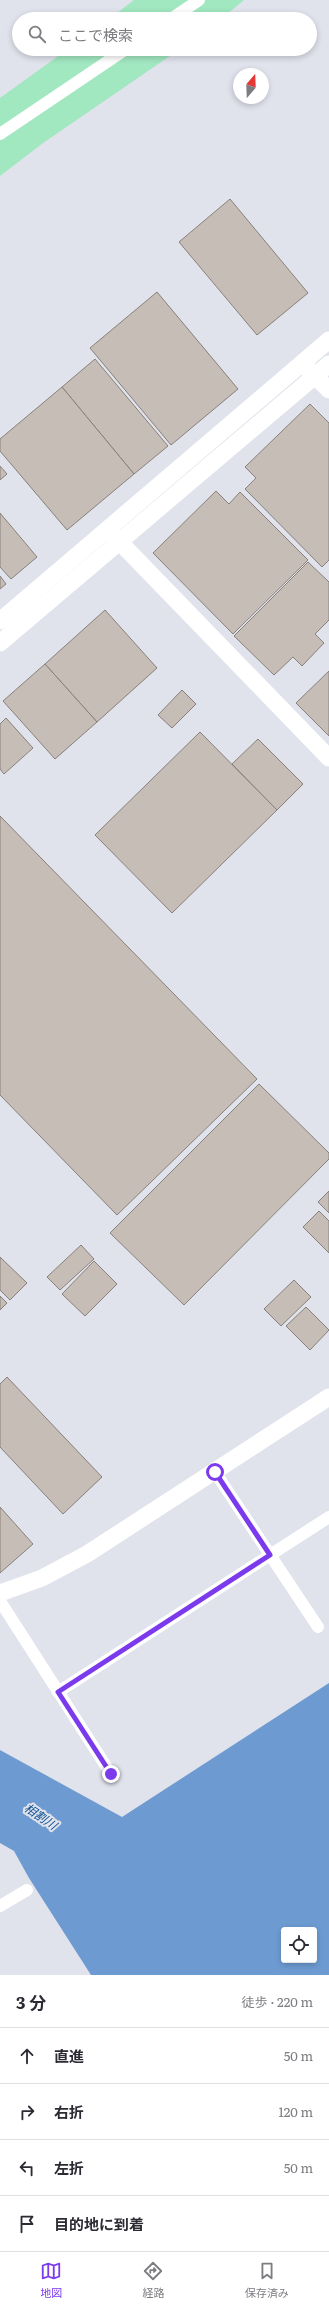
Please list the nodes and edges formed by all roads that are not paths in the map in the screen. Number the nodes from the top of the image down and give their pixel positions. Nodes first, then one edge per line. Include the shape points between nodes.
1 (199, 0) edge
2 (181, 12) edge
3 (116, 56) edge
4 (0, 134) edge
5 (329, 340) edge
6 (302, 363) junction
7 (329, 364) edge
8 (315, 376) junction
9 (329, 390) edge
10 (108, 529) junction
11 (119, 542) junction
12 (0, 621) edge
13 (0, 643) edge
14 (329, 758) edge
15 (329, 1397) edge
16 (215, 1472) junction
17 (329, 1517) edge
18 (270, 1555) junction
19 (0, 1593) edge
20 (0, 1601) edge
21 (318, 1627) dead end
22 (58, 1692) junction
23 (111, 1774) dead end
24 (28, 1890) dead end
25 (0, 1906) edge

1 - 2 street
3 - 4 street
5 - 6 street
6 - 8 street
6 - 10 street
7 - 8 street
8 - 9 street
8 - 11 street
10 - 11 street
10 - 12 street
11 - 13 street
11 - 14 street
15 - 16 street
16 - 18 street
16 - 19 street via 88,1554 42,1578
17 - 18 street
18 - 21 street
18 - 22 street
20 - 22 street
22 - 23 street
24 - 25 street

